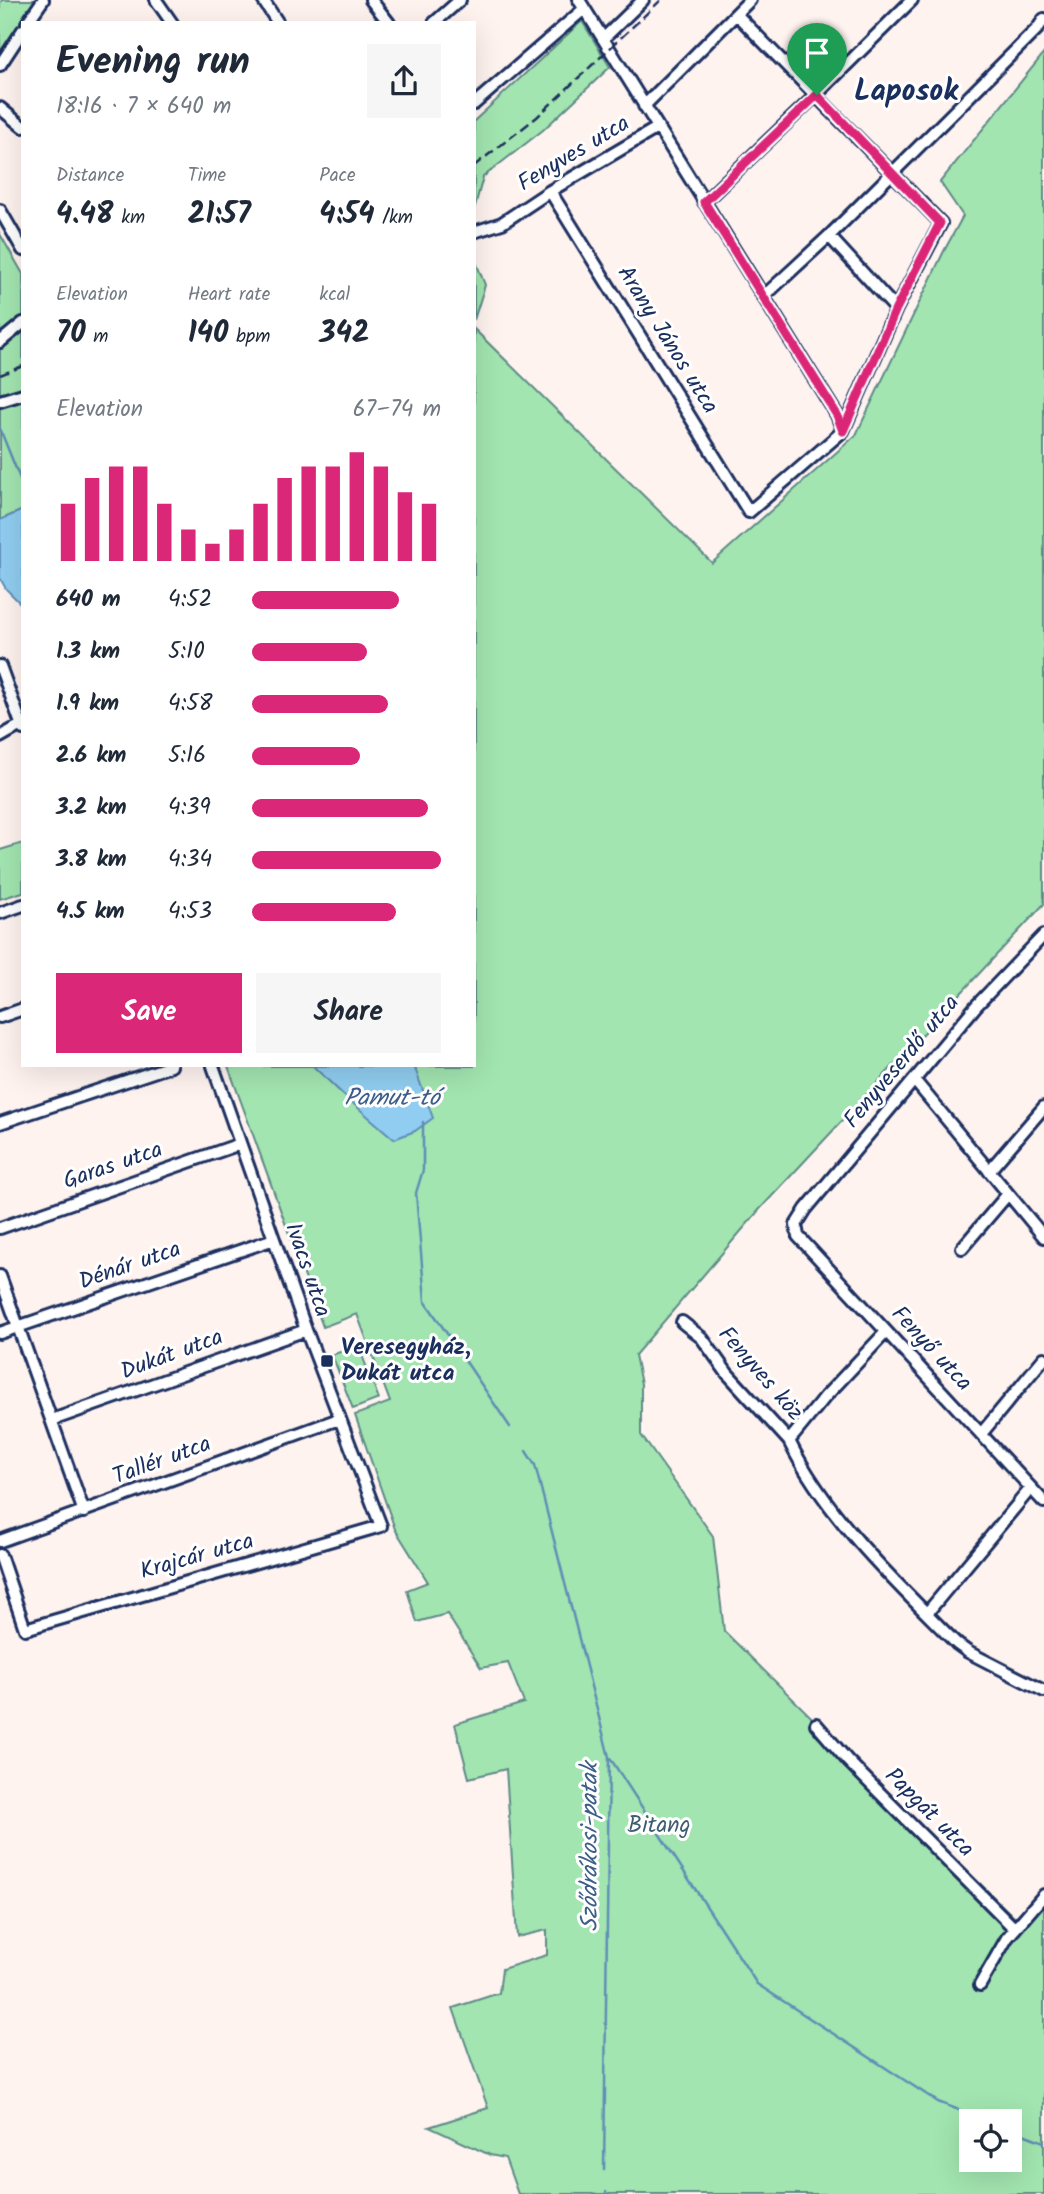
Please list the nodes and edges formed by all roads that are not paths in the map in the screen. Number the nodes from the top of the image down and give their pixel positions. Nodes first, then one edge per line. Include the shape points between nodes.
1 (43, 0) edge
2 (156, 0) edge
3 (263, 0) edge
4 (460, 0) edge
5 (643, 0) edge
6 (750, 0) edge
7 (912, 0) edge
8 (376, 3) edge
9 (581, 4) edge
10 (736, 14) junction
11 (1044, 19) edge
12 (30, 21) edge
13 (171, 21) edge
14 (277, 21) edge
15 (388, 21) edge
16 (435, 21) edge
17 (21, 34) edge
18 (607, 44) junction
19 (0, 65) edge
20 (817, 95) junction
21 (476, 102) edge
22 (644, 106) junction
23 (0, 108) edge
24 (21, 125) edge
25 (657, 128) junction
26 (891, 173) junction
27 (550, 191) junction
28 (704, 202) junction
29 (0, 210) edge
30 (476, 231) edge
31 (829, 236) junction
32 (21, 247) edge
33 (763, 297) junction
34 (896, 309) junction
35 (21, 325) edge
36 (0, 342) edge
37 (21, 395) edge
38 (0, 401) edge
39 (843, 431) junction
40 (0, 666) edge
41 (21, 724) edge
42 (21, 727) edge
43 (0, 737) edge
44 (21, 906) edge
45 (0, 913) edge
46 (1044, 935) edge
47 (21, 1010) edge
48 (0, 1017) edge
49 (168, 1067) edge
50 (213, 1067) edge
51 (915, 1081) junction
52 (1044, 1107) edge
53 (0, 1123) edge
54 (240, 1144) junction
55 (989, 1171) junction
56 (1008, 1194) junction
57 (797, 1220) joint
58 (0, 1228) edge
59 (1044, 1237) edge
60 (274, 1239) junction
61 (962, 1248) dead end
62 (0, 1276) edge
63 (682, 1322) dead end
64 (18, 1326) junction
65 (306, 1330) junction
66 (887, 1332) junction
67 (0, 1333) edge
68 (1044, 1358) edge
69 (339, 1419) junction
70 (52, 1420) junction
71 (981, 1434) junction
72 (789, 1441) junction
73 (1031, 1488) junction
74 (1044, 1502) edge
75 (84, 1512) junction
76 (381, 1526) joint
77 (0, 1541) edge
78 (0, 1555) edge
79 (927, 1613) junction
80 (1044, 1691) edge
81 (816, 1724) dead end
82 (1044, 1895) edge
83 (1015, 1928) junction
84 (980, 1986) dead end

1 - 12 street
2 - 13 street
3 - 14 street
4 - 16 street
5 - 18 street
6 - 10 street
7 - 20 street
8 - 15 street
9 - 18 street
9 - 21 street
10 - 20 street
10 - 22 street
11 - 26 street
17 - 19 street
18 - 22 street
20 - 26 street
20 - 28 street
22 - 25 street
23 - 24 street
25 - 27 street, Fenyves utca
25 - 28 street
26 - 31 street
26 - 34 street via 940,223
27 - 30 street, Fenyves utca via 502,223
27 - 39 street, Arany János utca via 749,512
28 - 33 street
29 - 32 street
31 - 33 street
31 - 34 street
33 - 39 street
34 - 39 street
35 - 36 street
37 - 38 street
40 - 41 street
42 - 43 street
44 - 45 street
46 - 51 street, Fenyveserdő utca via 976,1006
47 - 48 street
49 - 53 street
50 - 54 street, Ivacs utca
51 - 55 street
51 - 57 street, Fenyveserdő utca
52 - 55 street
54 - 58 street, Garas utca
54 - 60 street, Ivacs utca
55 - 56 street
56 - 59 street
56 - 61 street
57 - 66 street, Fenyő utca via 798,1236
60 - 64 street, Dénár utca
60 - 65 street, Ivacs utca
62 - 64 street
63 - 72 street, Fenyves köz via 702,1338
64 - 67 street, Dénár utca
64 - 70 street
65 - 69 street, Ivacs utca
65 - 70 street, Dukát utca
66 - 71 street, Fenyő utca
66 - 72 street, Fenyves köz
68 - 71 street
69 - 75 street, Tallér utca
69 - 76 street, Ivacs utca
70 - 75 street
71 - 73 street, Fenyő utca
72 - 79 street via 844,1524
73 - 74 street, Fenyő utca
73 - 79 street
75 - 77 street, Tallér utca
76 - 78 street, Krajcár utca via 25,1629
79 - 80 street via 968,1652
81 - 83 street, Papgát utca
82 - 83 street
83 - 84 street

